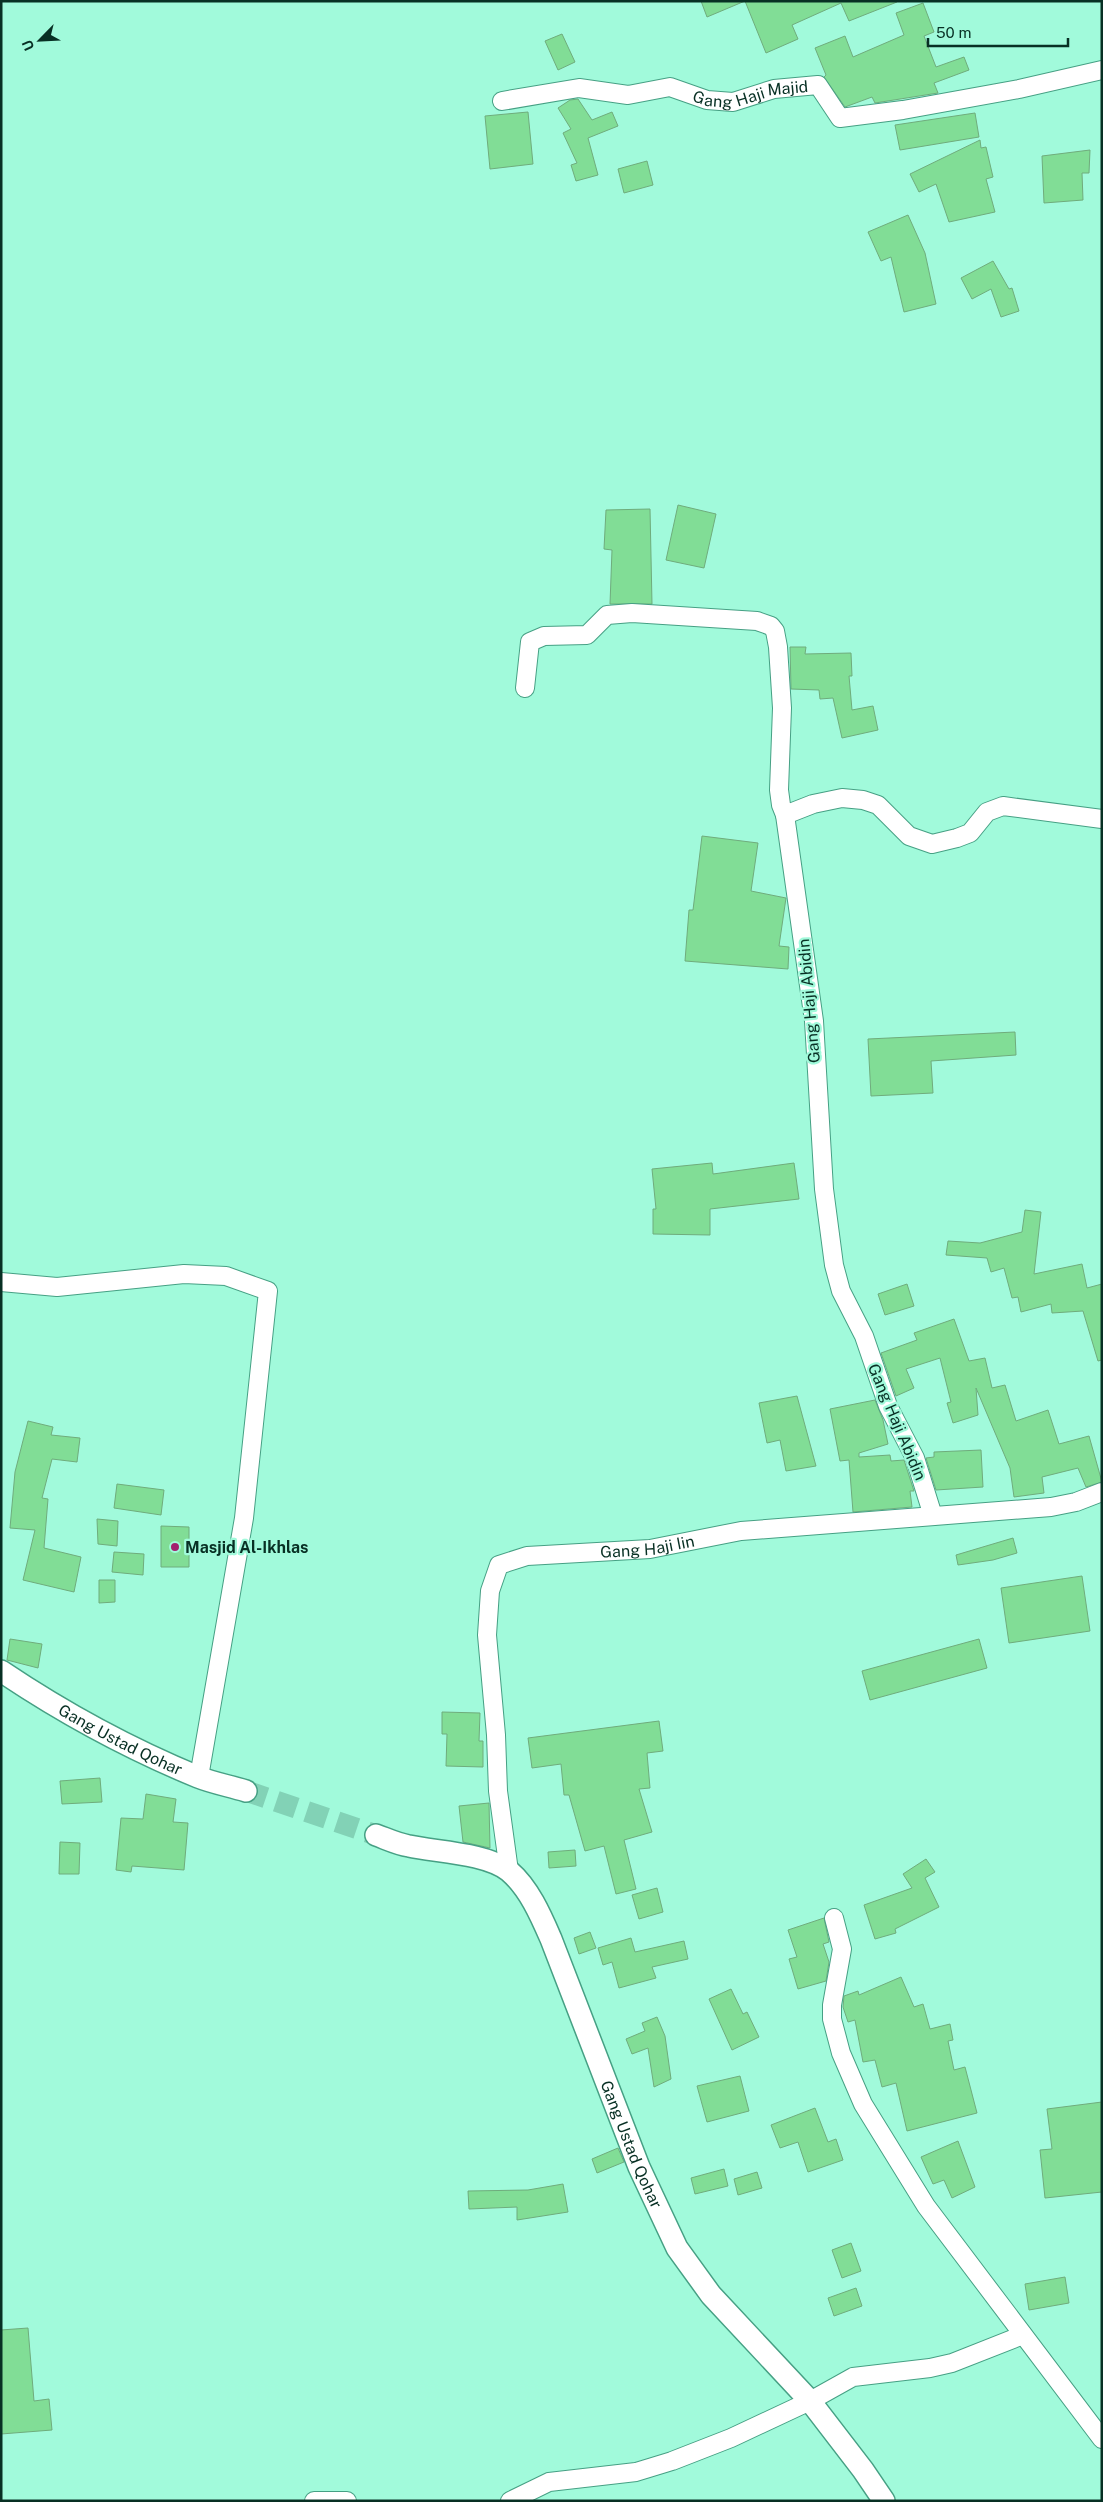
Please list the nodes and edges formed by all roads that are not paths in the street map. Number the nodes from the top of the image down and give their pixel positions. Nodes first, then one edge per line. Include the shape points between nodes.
1 (1102, 70) edge
2 (502, 101) dead end
3 (526, 688) dead end
4 (785, 815) junction
5 (1102, 819) edge
6 (1, 1282) edge
7 (1102, 1492) edge
8 (933, 1516) junction
9 (1, 1671) edge
10 (199, 1777) junction
11 (246, 1790) tunnel mouth
12 (376, 1835) tunnel mouth
13 (508, 1871) junction
14 (834, 1918) dead end
15 (1023, 2335) junction
16 (810, 2401) junction
17 (1102, 2439) edge
18 (314, 2501) edge
19 (347, 2501) edge
20 (510, 2501) edge
21 (884, 2501) edge

1 - 2 street, Gang Haji Majid via 1019,89 840,118 818,85 774,89 733,102 707,100 670,87 628,95 579,88
3 - 4 street, Gang Haji Abidin via 530,642 544,636 587,635 607,615 632,613 757,621 770,626 775,631 778,646 782,708 779,790
4 - 5 street via 813,804 842,798 864,800 878,806 910,836 932,844 970,833 987,812 1003,806
4 - 8 street, Gang Haji Abidin via 814,1021 824,1189 834,1265 841,1291 864,1336 888,1406 915,1458
6 - 10 street via 58,1287 184,1274 226,1276 268,1290 244,1518
7 - 8 street, Gang Haji Iin via 1051,1507
8 - 13 street, Gang Haji Iin via 741,1531 650,1549 527,1556 499,1565 490,1591 487,1635 498,1791
9 - 10 street, Gang Ustad Qohar via 36,1695 106,1733
10 - 11 street, Gang Ustad Qohar
12 - 13 street, Gang Ustad Qohar via 406,1846 491,1861
13 - 16 street, Gang Ustad Qohar via 537,1908 551,1939 639,2167 677,2248 711,2296
14 - 15 street via 842,1949 832,2019 850,2078 886,2144 926,2206
15 - 16 street via 952,2363 853,2377
15 - 17 street
16 - 20 street via 672,2461 636,2472 549,2482
16 - 21 street, Gang Ustad Qohar
18 - 19 street

